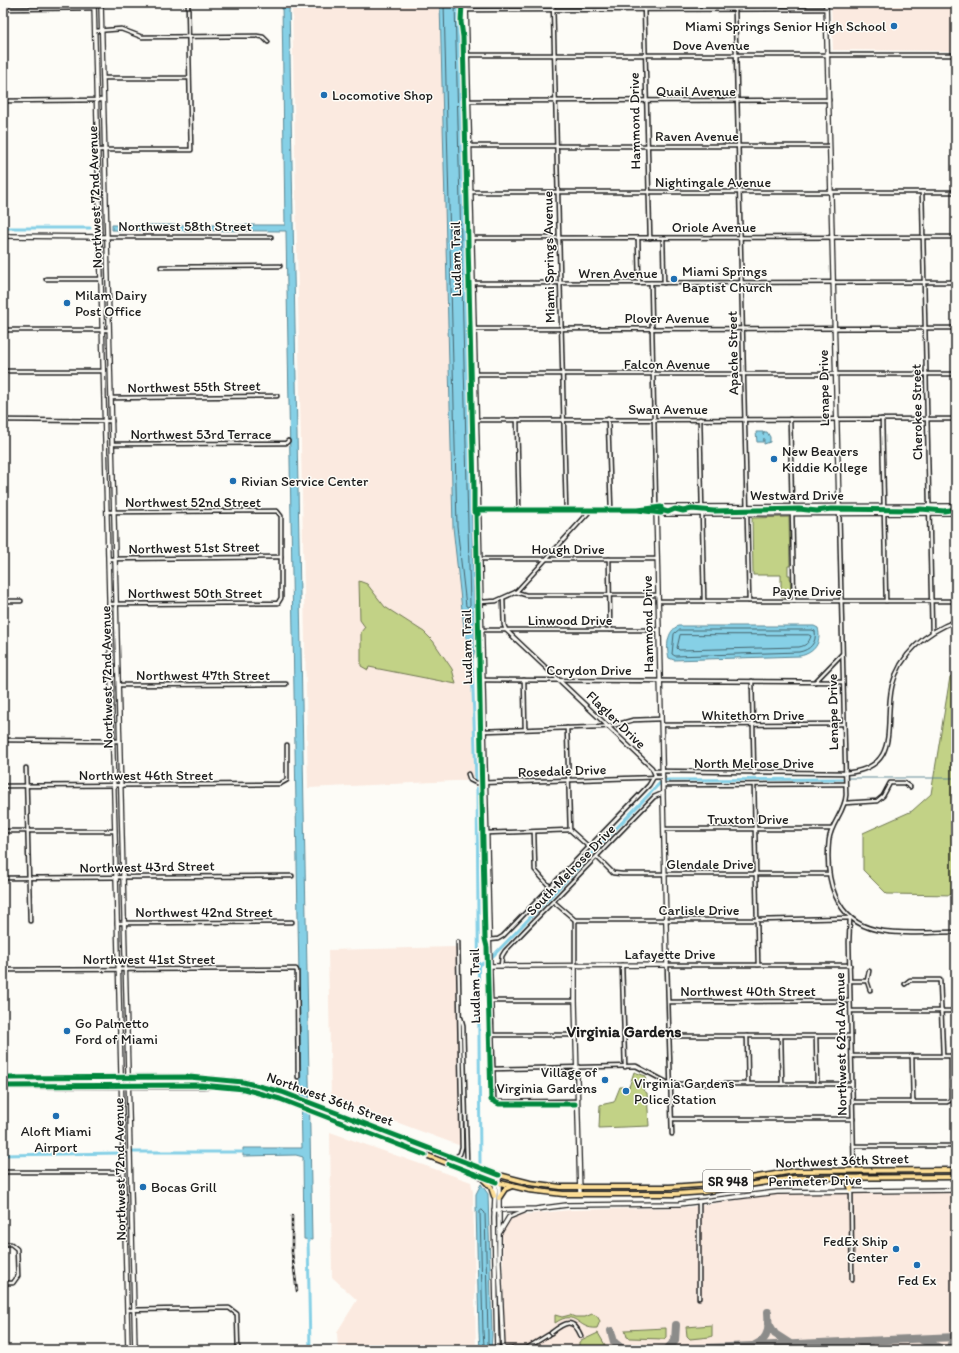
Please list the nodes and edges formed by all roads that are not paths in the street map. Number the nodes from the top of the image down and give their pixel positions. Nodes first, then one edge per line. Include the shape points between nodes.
1 (94, 3) edge
2 (101, 3) edge
3 (188, 3) edge
4 (466, 3) edge
5 (553, 3) edge
6 (644, 3) edge
7 (826, 3) edge
8 (94, 8) junction
9 (3, 9) edge
10 (644, 9) junction
11 (735, 9) junction
12 (826, 9) junction
13 (466, 10) junction
14 (553, 11) junction
15 (102, 29) junction
16 (94, 31) junction
17 (188, 36) junction
18 (268, 42) dead end
19 (467, 55) junction
20 (554, 55) junction
21 (645, 55) junction
22 (736, 55) junction
23 (828, 55) junction
24 (956, 55) edge
25 (103, 78) junction
26 (190, 78) junction
27 (96, 100) junction
28 (103, 100) junction
29 (555, 100) junction
30 (828, 100) junction
31 (3, 101) edge
32 (468, 101) junction
33 (646, 101) junction
34 (738, 101) junction
35 (469, 146) junction
36 (647, 146) junction
37 (738, 146) junction
38 (829, 146) junction
39 (556, 147) junction
40 (97, 150) junction
41 (105, 150) junction
42 (470, 192) junction
43 (557, 192) junction
44 (648, 192) junction
45 (739, 192) junction
46 (830, 192) junction
47 (922, 192) junction
48 (956, 192) edge
49 (3, 236) edge
50 (99, 236) junction
51 (107, 236) junction
52 (271, 237) dead end
53 (740, 237) junction
54 (832, 237) junction
55 (923, 237) junction
56 (471, 238) junction
57 (558, 238) junction
58 (638, 238) junction
59 (650, 238) junction
60 (663, 238) junction
61 (956, 238) edge
62 (280, 266) dead end
63 (161, 267) dead end
64 (46, 279) dead end
65 (101, 279) junction
66 (559, 282) junction
67 (742, 282) junction
68 (956, 282) edge
69 (472, 283) junction
70 (639, 283) junction
71 (651, 283) junction
72 (664, 283) junction
73 (833, 283) junction
74 (924, 283) junction
75 (742, 327) junction
76 (561, 328) junction
77 (834, 328) junction
78 (925, 328) junction
79 (956, 328) edge
80 (474, 329) junction
81 (652, 329) junction
82 (3, 330) edge
83 (102, 330) junction
84 (110, 330) junction
85 (3, 371) edge
86 (103, 371) junction
87 (926, 373) junction
88 (474, 374) junction
89 (562, 374) junction
90 (653, 374) junction
91 (744, 374) junction
92 (835, 374) junction
93 (956, 374) edge
94 (277, 396) dead end
95 (111, 398) junction
96 (563, 419) junction
97 (608, 419) junction
98 (654, 419) junction
99 (700, 419) junction
100 (744, 419) junction
101 (790, 419) junction
102 (836, 419) junction
103 (882, 419) junction
104 (927, 419) junction
105 (956, 419) edge
106 (3, 420) edge
107 (476, 420) junction
108 (517, 420) junction
109 (105, 421) junction
110 (112, 421) junction
111 (288, 441) dead end
112 (113, 444) junction
113 (793, 506) junction
114 (839, 506) junction
115 (884, 506) junction
116 (929, 506) junction
117 (956, 506) edge
118 (656, 507) junction
119 (702, 507) junction
120 (748, 507) junction
121 (478, 510) junction
122 (520, 510) junction
123 (566, 510) junction
124 (591, 510) junction
125 (611, 510) junction
126 (638, 510) junction
127 (107, 512) junction
128 (114, 512) junction
129 (656, 513) junction
130 (702, 513) junction
131 (748, 513) junction
132 (839, 513) junction
133 (884, 513) junction
134 (929, 513) junction
135 (956, 513) edge
136 (793, 514) junction
137 (281, 557) junction
138 (116, 558) junction
139 (108, 559) junction
140 (480, 559) junction
141 (609, 559) junction
142 (657, 559) junction
143 (547, 560) junction
144 (516, 592) junction
145 (609, 595) junction
146 (658, 595) junction
147 (503, 598) junction
148 (3, 601) edge
149 (21, 601) dead end
150 (658, 601) junction
151 (704, 601) junction
152 (749, 601) junction
153 (794, 601) junction
154 (841, 601) junction
155 (886, 601) junction
156 (932, 601) junction
157 (956, 601) edge
158 (481, 602) junction
159 (109, 604) junction
160 (117, 604) junction
161 (956, 621) edge
162 (481, 630) junction
163 (506, 630) junction
164 (610, 630) junction
165 (659, 630) junction
166 (932, 632) junction
167 (842, 654) junction
168 (111, 660) junction
169 (118, 666) junction
170 (483, 680) junction
171 (524, 680) junction
172 (560, 680) junction
173 (660, 680) junction
174 (752, 681) junction
175 (815, 682) junction
176 (843, 682) junction
177 (286, 684) dead end
178 (119, 685) junction
179 (661, 719) junction
180 (844, 724) junction
181 (662, 725) junction
182 (753, 725) junction
183 (607, 726) junction
184 (567, 728) junction
185 (526, 730) junction
186 (484, 731) junction
187 (3, 740) edge
188 (113, 741) junction
189 (120, 741) junction
190 (287, 745) dead end
191 (26, 768) dead end
192 (654, 771) junction
193 (662, 773) junction
194 (754, 773) junction
195 (845, 773) junction
196 (468, 774) dead end
197 (663, 777) junction
198 (646, 778) junction
199 (654, 778) junction
200 (568, 781) junction
201 (486, 783) junction
202 (845, 784) junction
203 (649, 785) junction
204 (663, 785) junction
205 (754, 785) junction
206 (3, 786) edge
207 (27, 786) junction
208 (114, 786) junction
209 (121, 786) junction
210 (910, 787) dead end
211 (663, 793) junction
212 (845, 803) junction
213 (122, 826) junction
214 (664, 829) junction
215 (831, 829) junction
216 (570, 830) junction
217 (755, 830) junction
218 (3, 831) edge
219 (115, 831) junction
220 (28, 832) junction
221 (534, 832) junction
222 (486, 833) junction
223 (590, 847) junction
224 (597, 857) junction
225 (665, 874) junction
226 (757, 874) junction
227 (829, 874) junction
228 (292, 876) dead end
229 (3, 878) edge
230 (30, 878) junction
231 (116, 878) junction
232 (123, 878) junction
233 (550, 887) junction
234 (554, 902) junction
235 (850, 918) junction
236 (575, 920) junction
237 (666, 920) junction
238 (758, 920) junction
239 (30, 921) dead end
240 (292, 922) dead end
241 (117, 923) junction
242 (125, 923) junction
243 (956, 932) edge
244 (489, 940) junction
245 (458, 942) dead end
246 (622, 965) junction
247 (667, 965) junction
248 (758, 965) junction
249 (850, 965) junction
250 (490, 966) junction
251 (501, 966) junction
252 (575, 966) junction
253 (119, 969) junction
254 (126, 969) junction
255 (3, 970) edge
256 (869, 972) dead end
257 (850, 981) junction
258 (867, 981) junction
259 (904, 984) dead end
260 (870, 990) dead end
261 (491, 1001) junction
262 (574, 1001) junction
263 (850, 1001) junction
264 (669, 1002) junction
265 (851, 1011) junction
266 (941, 1011) junction
267 (956, 1011) edge
268 (460, 1015) junction
269 (492, 1035) junction
270 (576, 1035) junction
271 (670, 1036) junction
272 (747, 1036) junction
273 (781, 1036) junction
274 (816, 1036) junction
275 (851, 1036) junction
276 (852, 1056) junction
277 (912, 1056) junction
278 (943, 1056) junction
279 (950, 1056) junction
280 (956, 1056) edge
281 (576, 1067) junction
282 (625, 1067) junction
283 (492, 1069) junction
284 (298, 1077) dead end
285 (3, 1078) edge
286 (121, 1078) junction
287 (129, 1078) junction
288 (670, 1084) junction
289 (748, 1084) junction
290 (782, 1084) junction
291 (817, 1084) junction
292 (852, 1084) junction
293 (3, 1086) edge
294 (121, 1086) junction
295 (129, 1086) junction
296 (577, 1101) junction
297 (913, 1101) junction
298 (853, 1102) junction
299 (853, 1119) junction
300 (672, 1120) junction
301 (672, 1134) dead end
302 (854, 1146) junction
303 (956, 1146) edge
304 (453, 1158) junction
305 (467, 1164) junction
306 (854, 1170) junction
307 (946, 1170) junction
308 (956, 1170) edge
309 (3, 1172) edge
310 (123, 1172) junction
311 (781, 1172) junction
312 (497, 1175) junction
313 (481, 1176) junction
314 (841, 1177) junction
315 (862, 1177) junction
316 (946, 1177) junction
317 (956, 1177) edge
318 (782, 1179) junction
319 (497, 1182) junction
320 (512, 1186) junction
321 (675, 1187) junction
322 (580, 1188) junction
323 (851, 1190) junction
324 (956, 1190) edge
325 (580, 1194) junction
326 (675, 1194) junction
327 (494, 1196) junction
328 (500, 1198) junction
329 (699, 1203) junction
330 (494, 1210) junction
331 (499, 1210) junction
332 (529, 1210) junction
333 (498, 1235) junction
334 (3, 1244) edge
335 (125, 1244) junction
336 (133, 1244) junction
337 (852, 1280) dead end
338 (3, 1283) edge
339 (699, 1298) dead end
340 (127, 1310) junction
341 (134, 1310) junction
342 (135, 1324) junction
343 (127, 1330) junction
344 (551, 1333) dead end
345 (548, 1335) dead end
346 (582, 1336) dead end
347 (128, 1350) edge
348 (135, 1350) edge
349 (238, 1350) edge
350 (497, 1350) edge
351 (503, 1350) edge

1 - 8 street, Northwest 72nd Avenue
2 - 15 street, Northwest 72nd Avenue
3 - 17 street
4 - 13 street
5 - 14 street, Miami Springs Avenue
6 - 10 street, Hammond Drive
7 - 12 street, Lenape Drive
8 - 9 street
8 - 16 street, Northwest 72nd Avenue
10 - 11 street
10 - 14 street
10 - 21 street, Hammond Drive
11 - 12 street
11 - 22 street, Apache Street
12 - 23 street, Lenape Drive
13 - 14 street
13 - 19 street
14 - 20 street, Miami Springs Avenue
15 - 16 street
15 - 17 street via 124,29 142,37
15 - 25 street, Northwest 72nd Avenue
16 - 27 street, Northwest 72nd Avenue
17 - 18 street via 257,36
17 - 26 street
19 - 20 street, Dove Avenue
19 - 32 street
20 - 21 street, Dove Avenue
20 - 29 street, Miami Springs Avenue
21 - 22 street, Dove Avenue
21 - 33 street, Hammond Drive
22 - 23 street, Dove Avenue
22 - 34 street, Apache Street
23 - 24 street, Dove Avenue
23 - 30 street, Lenape Drive
25 - 26 street
25 - 28 street, Northwest 72nd Avenue
26 - 41 street via 191,150
27 - 28 street
27 - 31 street
27 - 40 street, Northwest 72nd Avenue
28 - 41 street, Northwest 72nd Avenue
29 - 32 street, Quail Avenue
29 - 33 street, Quail Avenue
29 - 39 street, Miami Springs Avenue
30 - 34 street, Quail Avenue
30 - 38 street, Lenape Drive
32 - 35 street
33 - 34 street, Quail Avenue
33 - 36 street, Hammond Drive
34 - 37 street, Apache Street
35 - 39 street, Raven Avenue
35 - 42 street
36 - 37 street, Raven Avenue
36 - 39 street, Raven Avenue
36 - 44 street, Hammond Drive
37 - 38 street, Raven Avenue
37 - 45 street, Apache Street
38 - 46 street, Lenape Drive
39 - 43 street, Miami Springs Avenue
40 - 41 street
40 - 50 street, Northwest 72nd Avenue
41 - 51 street, Northwest 72nd Avenue
42 - 43 street, Nightingale Avenue
42 - 56 street
43 - 44 street, Nightingale Avenue
43 - 57 street, Miami Springs Avenue
44 - 45 street, Nightingale Avenue
44 - 59 street, Hammond Drive
45 - 46 street, Nightingale Avenue
45 - 53 street, Apache Street
46 - 47 street, Nightingale Avenue
46 - 54 street, Lenape Drive
47 - 48 street, Nightingale Avenue
47 - 55 street, Cherokee Street
49 - 50 street, Northwest 58th Street
50 - 51 street, Northwest 58th Street
50 - 65 street, Northwest 72nd Avenue
51 - 52 street, Northwest 58th Street
51 - 84 street, Northwest 72nd Avenue
53 - 54 street, Oriole Avenue
53 - 60 street, Oriole Avenue
53 - 67 street, Apache Street
54 - 55 street, Oriole Avenue
54 - 73 street, Lenape Drive
55 - 61 street, Oriole Avenue
55 - 74 street, Cherokee Street
56 - 57 street, Oriole Avenue
56 - 69 street
57 - 58 street, Oriole Avenue
57 - 66 street, Miami Springs Avenue
58 - 59 street, Oriole Avenue
58 - 70 street
59 - 60 street, Oriole Avenue
60 - 72 street
62 - 63 street
64 - 65 street
65 - 83 street, Northwest 72nd Avenue
66 - 69 street, Wren Avenue
66 - 70 street, Wren Avenue
66 - 76 street, Miami Springs Avenue
67 - 72 street, Wren Avenue
67 - 73 street, Wren Avenue
67 - 75 street, Apache Street
68 - 74 street, Wren Avenue
69 - 80 street
70 - 71 street, Wren Avenue
71 - 72 street, Wren Avenue
71 - 81 street, Hammond Drive
73 - 74 street, Wren Avenue
73 - 77 street, Lenape Drive
74 - 78 street, Cherokee Street
75 - 77 street, Plover Avenue
75 - 81 street, Plover Avenue
75 - 91 street, Apache Street
76 - 80 street, Plover Avenue
76 - 81 street, Plover Avenue
76 - 89 street, Miami Springs Avenue
77 - 78 street, Plover Avenue
77 - 92 street, Lenape Drive
78 - 79 street, Plover Avenue
78 - 87 street, Cherokee Street
80 - 88 street
81 - 90 street, Hammond Drive
82 - 83 street
83 - 84 street
83 - 86 street, Northwest 72nd Avenue
84 - 95 street, Northwest 72nd Avenue
85 - 86 street
86 - 109 street, Northwest 72nd Avenue
87 - 92 street, Falcon Avenue
87 - 93 street, Falcon Avenue
87 - 104 street, Cherokee Street
88 - 89 street, Falcon Avenue
88 - 107 street
89 - 90 street, Falcon Avenue
89 - 96 street, Miami Springs Avenue
90 - 91 street, Falcon Avenue
90 - 98 street, Hammond Drive
91 - 92 street, Falcon Avenue
91 - 100 street, Apache Street
92 - 102 street, Lenape Drive
94 - 95 street, Northwest 55th Street
95 - 110 street, Northwest 72nd Avenue
96 - 97 street, Swan Avenue
96 - 108 street, Swan Avenue
96 - 123 street, Miami Springs Avenue
97 - 98 street, Swan Avenue
97 - 125 street
98 - 99 street, Swan Avenue
98 - 118 street, Hammond Drive
99 - 100 street, Swan Avenue
99 - 119 street
100 - 101 street, Swan Avenue
100 - 120 street, Apache Street
101 - 102 street, Swan Avenue
101 - 113 street
102 - 103 street, Swan Avenue
102 - 114 street, Lenape Drive
103 - 104 street, Swan Avenue
103 - 115 street
104 - 105 street, Swan Avenue
104 - 116 street, Cherokee Street
106 - 109 street
107 - 108 street, Swan Avenue
107 - 121 street
108 - 122 street
109 - 110 street
109 - 127 street, Northwest 72nd Avenue
110 - 112 street, Northwest 72nd Avenue
111 - 112 street, Northwest 53rd Terrace
112 - 128 street, Northwest 72nd Avenue
113 - 114 street, Westward Drive
113 - 120 street, Westward Drive
113 - 136 street
114 - 115 street, Westward Drive
114 - 132 street, Lenape Drive
115 - 116 street, Westward Drive
115 - 133 street
116 - 117 street, Westward Drive
116 - 134 street, Cherokee Street
118 - 119 street, Westward Drive
118 - 126 street, Westward Drive
118 - 129 street, Hammond Drive
119 - 120 street, Westward Drive
119 - 130 street
120 - 131 street, Apache Street
121 - 122 street, Westward Drive
121 - 140 street
122 - 123 street, Westward Drive
123 - 124 street, Westward Drive
124 - 125 street, Westward Drive
124 - 143 street
125 - 126 street, Westward Drive
126 - 129 street, Westward Drive
127 - 128 street, Northwest 52nd Street
127 - 139 street, Northwest 72nd Avenue
128 - 137 street, Northwest 52nd Street via 279,513
128 - 138 street, Northwest 72nd Avenue
129 - 130 street, Westward Drive
129 - 142 street, Hammond Drive
130 - 131 street, Westward Drive
130 - 151 street
131 - 136 street, Westward Drive
131 - 152 street, Apache Street
132 - 133 street, Westward Drive
132 - 136 street, Westward Drive
132 - 154 street, Lenape Drive
133 - 134 street, Westward Drive
133 - 155 street
134 - 135 street, Westward Drive
134 - 156 street, Cherokee Street
136 - 153 street
137 - 138 street, Northwest 51st Street
137 - 160 street, Northwest 50th Street via 278,602
138 - 139 street, Northwest 51st Street
138 - 160 street, Northwest 72nd Avenue
139 - 159 street, Northwest 72nd Avenue
140 - 143 street, Hough Drive
140 - 158 street
141 - 142 street, Hough Drive
141 - 143 street, Hough Drive
141 - 145 street
142 - 146 street, Hammond Drive
143 - 144 street
144 - 145 street via 526,595
144 - 147 street
145 - 146 street
145 - 164 street
146 - 150 street, Hammond Drive
147 - 158 street
147 - 163 street
148 - 149 street
150 - 151 street, Payne Drive
150 - 165 street, Hammond Drive
151 - 152 street, Payne Drive
152 - 153 street, Payne Drive
153 - 154 street, Payne Drive
154 - 155 street, Payne Drive
154 - 167 street, Lenape Drive
155 - 156 street, Payne Drive
156 - 157 street, Payne Drive
156 - 166 street, Cherokee Street
158 - 162 street
159 - 160 street, Northwest 50th Street
159 - 168 street, Northwest 72nd Avenue
160 - 169 street, Northwest 72nd Avenue
161 - 166 street, North Melrose Drive
162 - 163 street, Linwood Drive
162 - 170 street
163 - 164 street, Linwood Drive
163 - 172 street, Flagler Drive
164 - 165 street, Linwood Drive
165 - 173 street, Hammond Drive
166 - 195 street, North Melrose Drive via 910,650 897,672 890,696 889,737 885,751 868,768
167 - 175 street
167 - 176 street, Lenape Drive
168 - 169 street
168 - 188 street, Northwest 72nd Avenue
169 - 178 street, Northwest 72nd Avenue
170 - 171 street, Corydon Drive
170 - 186 street
171 - 172 street, Corydon Drive
171 - 185 street
172 - 173 street, Corydon Drive
172 - 183 street, Flagler Drive
173 - 174 street, Corydon Drive
173 - 179 street, Hammond Drive
174 - 175 street, Corydon Drive
174 - 182 street
175 - 176 street, Corydon Drive
176 - 180 street, Lenape Drive
177 - 178 street, Northwest 47th Street
178 - 189 street, Northwest 72nd Avenue
179 - 181 street, Hammond Drive
179 - 183 street via 633,720
180 - 182 street, Whitethorn Drive
180 - 195 street, Lenape Drive
181 - 182 street, Whitethorn Drive
181 - 193 street, Hammond Drive
182 - 194 street
183 - 184 street
183 - 192 street, Flagler Drive
184 - 185 street
184 - 200 street
185 - 186 street
186 - 201 street
187 - 188 street
188 - 189 street
188 - 208 street, Northwest 72nd Avenue
189 - 209 street, Northwest 72nd Avenue
190 - 209 street, Northwest 46th Street via 287,780 280,784
191 - 207 street
192 - 193 street, North Melrose Drive
192 - 199 street
193 - 194 street, North Melrose Drive
193 - 197 street, Hammond Drive
194 - 195 street, North Melrose Drive
195 - 202 street, Lenape Drive
196 - 201 street, Rosedale Drive via 472,782
197 - 199 street, Rosedale Drive
197 - 204 street, Hammond Drive
198 - 199 street, Rosedale Drive
198 - 200 street, Rosedale Drive
198 - 203 street
199 - 203 street
200 - 201 street, Rosedale Drive
200 - 216 street
201 - 222 street
202 - 205 street
202 - 212 street, Lenape Drive
203 - 223 street
204 - 205 street
204 - 211 street, Hammond Drive
205 - 217 street
206 - 207 street, Northwest 46th Street
207 - 208 street, Northwest 46th Street
207 - 220 street
208 - 209 street, Northwest 46th Street
208 - 219 street, Northwest 72nd Avenue
209 - 213 street, Northwest 72nd Avenue
210 - 212 street via 904,783 890,783 877,801
211 - 214 street, Hammond Drive
211 - 224 street, South Melrose Drive via 654,797
212 - 215 street
213 - 219 street
213 - 232 street, Northwest 72nd Avenue
214 - 217 street, Truxton Drive
214 - 225 street, Hammond Drive
215 - 217 street, Truxton Drive
215 - 227 street
216 - 221 street
216 - 223 street
217 - 226 street
218 - 220 street
219 - 220 street
219 - 231 street, Northwest 72nd Avenue
220 - 230 street
221 - 222 street
221 - 233 street via 535,870
222 - 244 street
223 - 233 street
224 - 225 street, Glendale Drive via 613,873
224 - 234 street, South Melrose Drive
225 - 226 street, Glendale Drive
225 - 237 street, Hammond Drive
226 - 227 street, Glendale Drive
226 - 238 street
227 - 235 street via 835,897
228 - 232 street, Northwest 43rd Street
229 - 230 street, Northwest 43rd Street
230 - 231 street, Northwest 43rd Street
230 - 239 street
231 - 232 street, Northwest 43rd Street
231 - 241 street, Northwest 72nd Avenue
232 - 242 street, Northwest 72nd Avenue
233 - 244 street via 503,936
234 - 236 street
234 - 251 street, South Melrose Drive via 505,951
235 - 238 street, Carlisle Drive
235 - 243 street via 868,928 884,931
235 - 249 street, Northwest 62nd Avenue
236 - 237 street, Carlisle Drive
236 - 252 street
237 - 238 street, Carlisle Drive
237 - 247 street, Hammond Drive
238 - 248 street
240 - 242 street, Northwest 42nd Street
241 - 242 street, Northwest 42nd Street
241 - 253 street, Northwest 72nd Avenue
242 - 254 street, Northwest 72nd Avenue
244 - 250 street
245 - 268 street
246 - 247 street, Lafayette Drive
246 - 252 street, Lafayette Drive
246 - 282 street
247 - 248 street, Lafayette Drive
247 - 264 street
248 - 249 street, Lafayette Drive
249 - 257 street, Northwest 62nd Avenue
250 - 251 street, Lafayette Drive
250 - 261 street
251 - 252 street, Lafayette Drive
252 - 262 street
253 - 254 street, Northwest 41st Street
253 - 255 street, Northwest 41st Street
253 - 286 street, Northwest 72nd Avenue
254 - 284 street, Northwest 41st Street via 296,969
254 - 287 street, Northwest 72nd Avenue
256 - 258 street
257 - 258 street
257 - 263 street, Northwest 62nd Avenue
258 - 260 street
259 - 266 street via 910,980 940,980
261 - 262 street
261 - 269 street
262 - 270 street
263 - 264 street, Northwest 40th Street
263 - 265 street, Northwest 62nd Avenue
264 - 271 street
265 - 266 street
265 - 275 street, Northwest 62nd Avenue
266 - 267 street
266 - 278 street
268 - 304 street via 462,1147 460,1154
268 - 305 street via 463,1025
269 - 270 street
269 - 283 street
270 - 281 street
271 - 272 street
271 - 288 street
272 - 273 street
272 - 289 street
273 - 274 street
273 - 290 street
274 - 275 street
274 - 291 street
275 - 276 street, Northwest 62nd Avenue
276 - 277 street
276 - 292 street, Northwest 62nd Avenue
277 - 278 street
277 - 297 street
278 - 279 street
279 - 280 street
279 - 297 street via 951,1100
281 - 282 street
281 - 283 street
281 - 296 street
282 - 288 street via 640,1067
283 - 296 street via 493,1098 498,1102
285 - 286 main road, Northwest 36th Street / SR 948
286 - 287 main road, Northwest 36th Street / SR 948
286 - 294 street, Northwest 72nd Avenue
287 - 295 street, Northwest 72nd Avenue
287 - 304 main road, Northwest 36th Street / SR 948 via 189,1077 262,1086
288 - 289 street
288 - 300 street
289 - 290 street
290 - 291 street
291 - 292 street
292 - 298 street, Northwest 62nd Avenue
293 - 294 main road, Northwest 36th Street / SR 948
294 - 295 main road, Northwest 36th Street / SR 948
294 - 310 street, Northwest 72nd Avenue
295 - 313 main road, Northwest 36th Street / SR 948 via 202,1085 262,1093
295 - 336 street, Northwest 72nd Avenue
296 - 322 street
297 - 298 street
298 - 299 street, Northwest 62nd Avenue
299 - 300 street
299 - 302 street, Northwest 62nd Avenue
300 - 301 street
302 - 303 street
302 - 306 street, Northwest 62nd Avenue
304 - 305 main road, Northwest 36th Street / SR 948
305 - 312 main road, Northwest 36th Street / SR 948
306 - 307 main road, Northwest 36th Street / SR 948
306 - 311 main road, Northwest 36th Street / SR 948
307 - 308 main road, Northwest 36th Street / SR 948
307 - 316 main road
309 - 310 street
310 - 335 street, Northwest 72nd Avenue
311 - 318 main road
311 - 321 main road, Northwest 36th Street / SR 948 via 713,1184
312 - 319 street
312 - 322 main road, Northwest 36th Street / SR 948 via 536,1184
313 - 319 main road, Northwest 36th Street / SR 948
313 - 327 main road via 491,1187
314 - 315 main road, Northwest 36th Street / SR 948
314 - 318 main road, Northwest 36th Street / SR 948
314 - 323 main road via 848,1182
315 - 316 main road, Northwest 36th Street / SR 948
315 - 323 main road via 853,1183
316 - 317 main road, Northwest 36th Street / SR 948
318 - 326 main road, Northwest 36th Street / SR 948 via 709,1192
319 - 320 main road, Northwest 36th Street / SR 948
319 - 327 street
319 - 328 street
320 - 325 main road, Northwest 36th Street / SR 948
320 - 328 main road via 505,1189
321 - 322 main road, Northwest 36th Street / SR 948
321 - 326 main road
322 - 325 street
323 - 324 street, Perimeter Drive
323 - 329 street, Perimeter Drive via 777,1192
323 - 337 street
325 - 326 main road, Northwest 36th Street / SR 948
327 - 330 street
328 - 331 street
329 - 332 street, Perimeter Drive via 579,1204
329 - 339 street
330 - 331 street
330 - 350 street
331 - 332 street
331 - 333 street
332 - 333 street via 509,1217
333 - 351 street
334 - 338 street via 17,1249 18,1276 16,1281
335 - 336 street
335 - 340 street, Northwest 72nd Avenue
336 - 341 street, Northwest 72nd Avenue
340 - 341 street
340 - 343 street, Northwest 72nd Avenue
341 - 342 street, Northwest 72nd Avenue
341 - 349 street via 229,1308 237,1314
342 - 343 street
342 - 348 street, Northwest 72nd Avenue
343 - 347 street, Northwest 72nd Avenue
344 - 346 street via 563,1324 570,1323 577,1327
345 - 351 street via 527,1348
350 - 351 street

